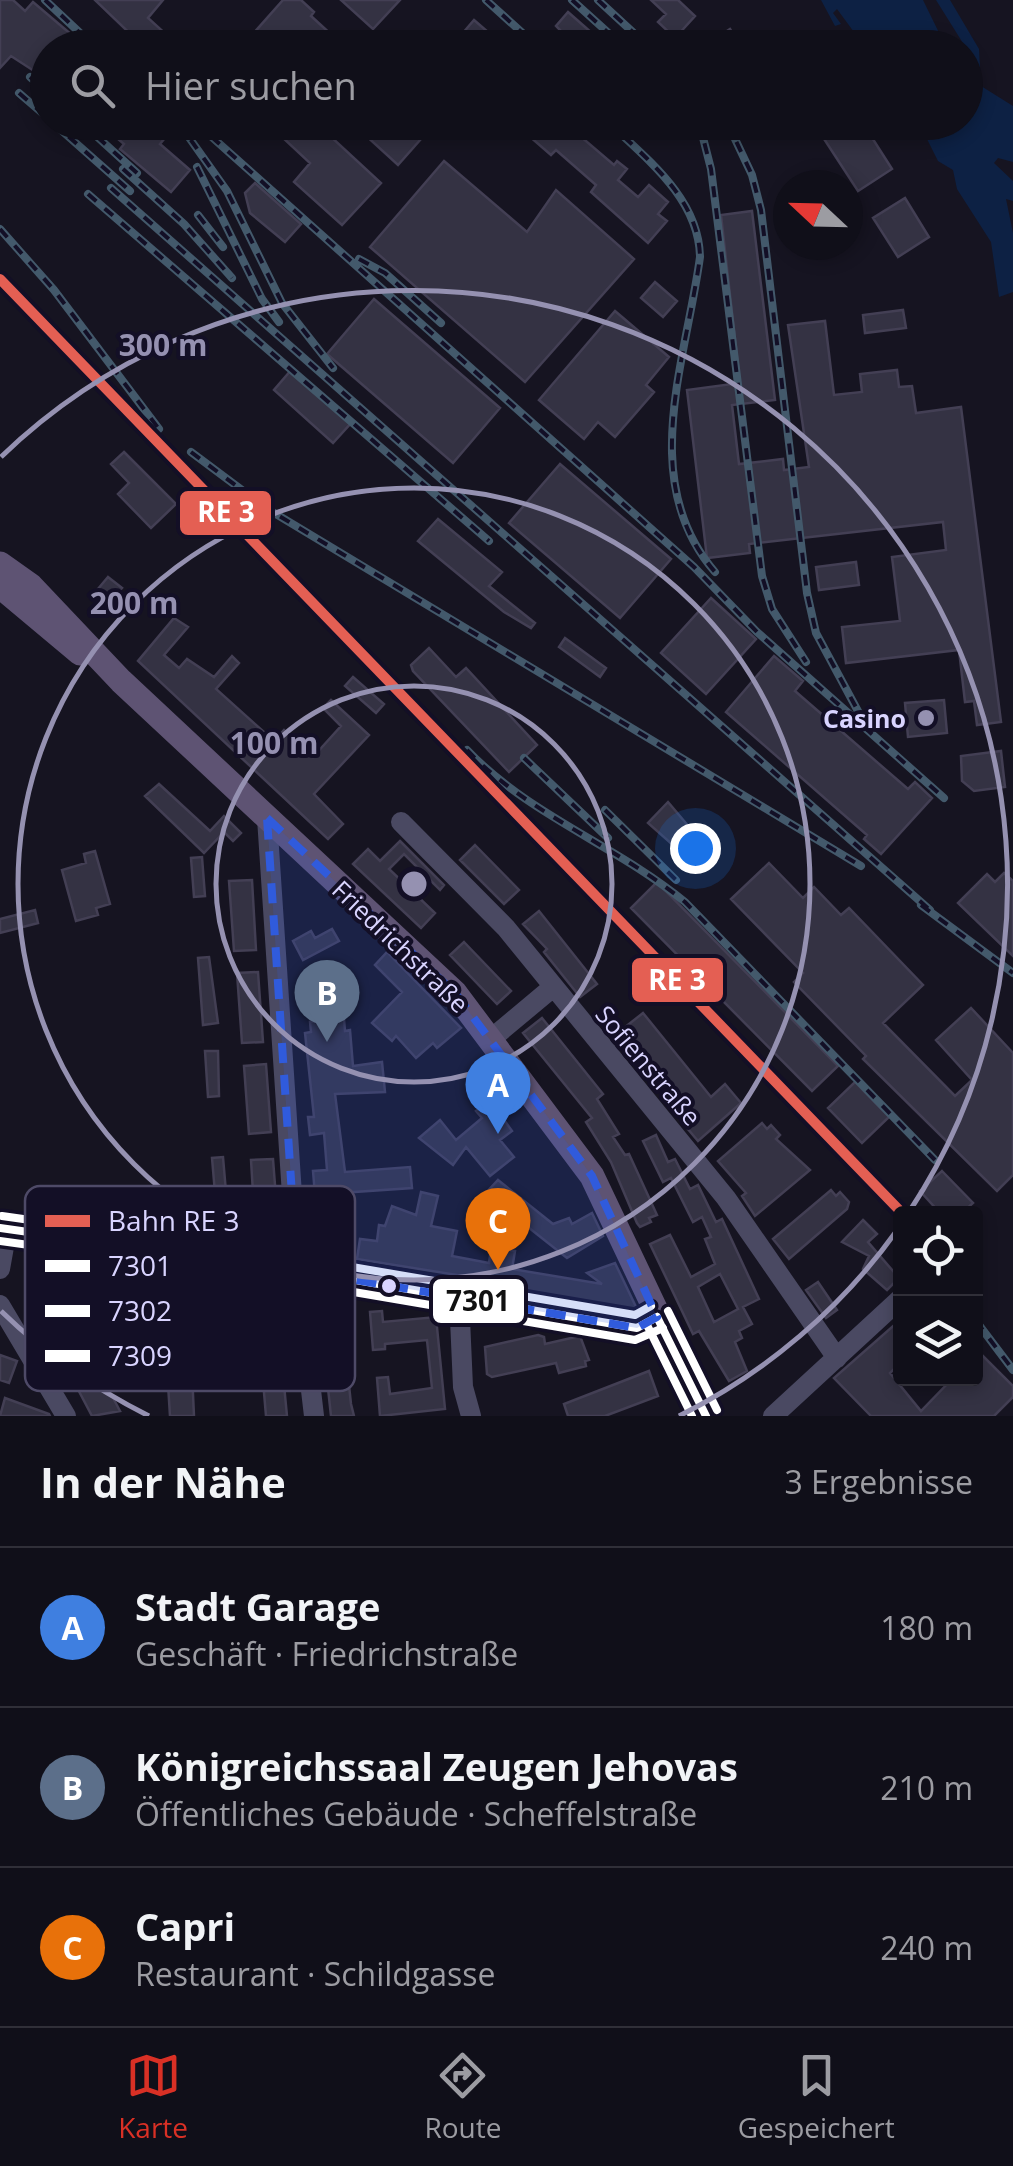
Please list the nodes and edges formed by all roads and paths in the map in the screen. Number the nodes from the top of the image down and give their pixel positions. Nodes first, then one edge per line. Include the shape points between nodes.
1 (1, 574) edge
2 (266, 818) junction
3 (400, 822) dead end
4 (552, 988) junction
5 (491, 1039) junction
6 (290, 1186) edge
7 (3, 1229) edge
8 (0, 1268) edge
9 (355, 1279) edge
10 (459, 1296) junction
11 (0, 1305) edge
12 (893, 1305) edge
13 (657, 1317) junction
14 (25, 1347) edge
15 (837, 1358) junction
16 (51, 1391) edge
17 (311, 1391) edge
18 (66, 1416) edge
19 (314, 1416) edge
20 (472, 1416) edge
21 (706, 1416) edge
22 (772, 1416) edge

1 - 2 main road, Friedrichstraße via 74,628
2 - 5 main road, Friedrichstraße via 455,993
2 - 6 street
3 - 4 street, Sofienstraße via 484,902
4 - 5 street
4 - 15 street, Sofienstraße via 726,1198
5 - 13 main road, Friedrichstraße via 592,1176
7 - 8 street
9 - 10 street
10 - 13 street via 636,1328
10 - 20 street via 462,1387
11 - 14 street
12 - 15 street
13 - 21 main road, Friedrichstraße
15 - 22 street
16 - 18 street
17 - 19 street

